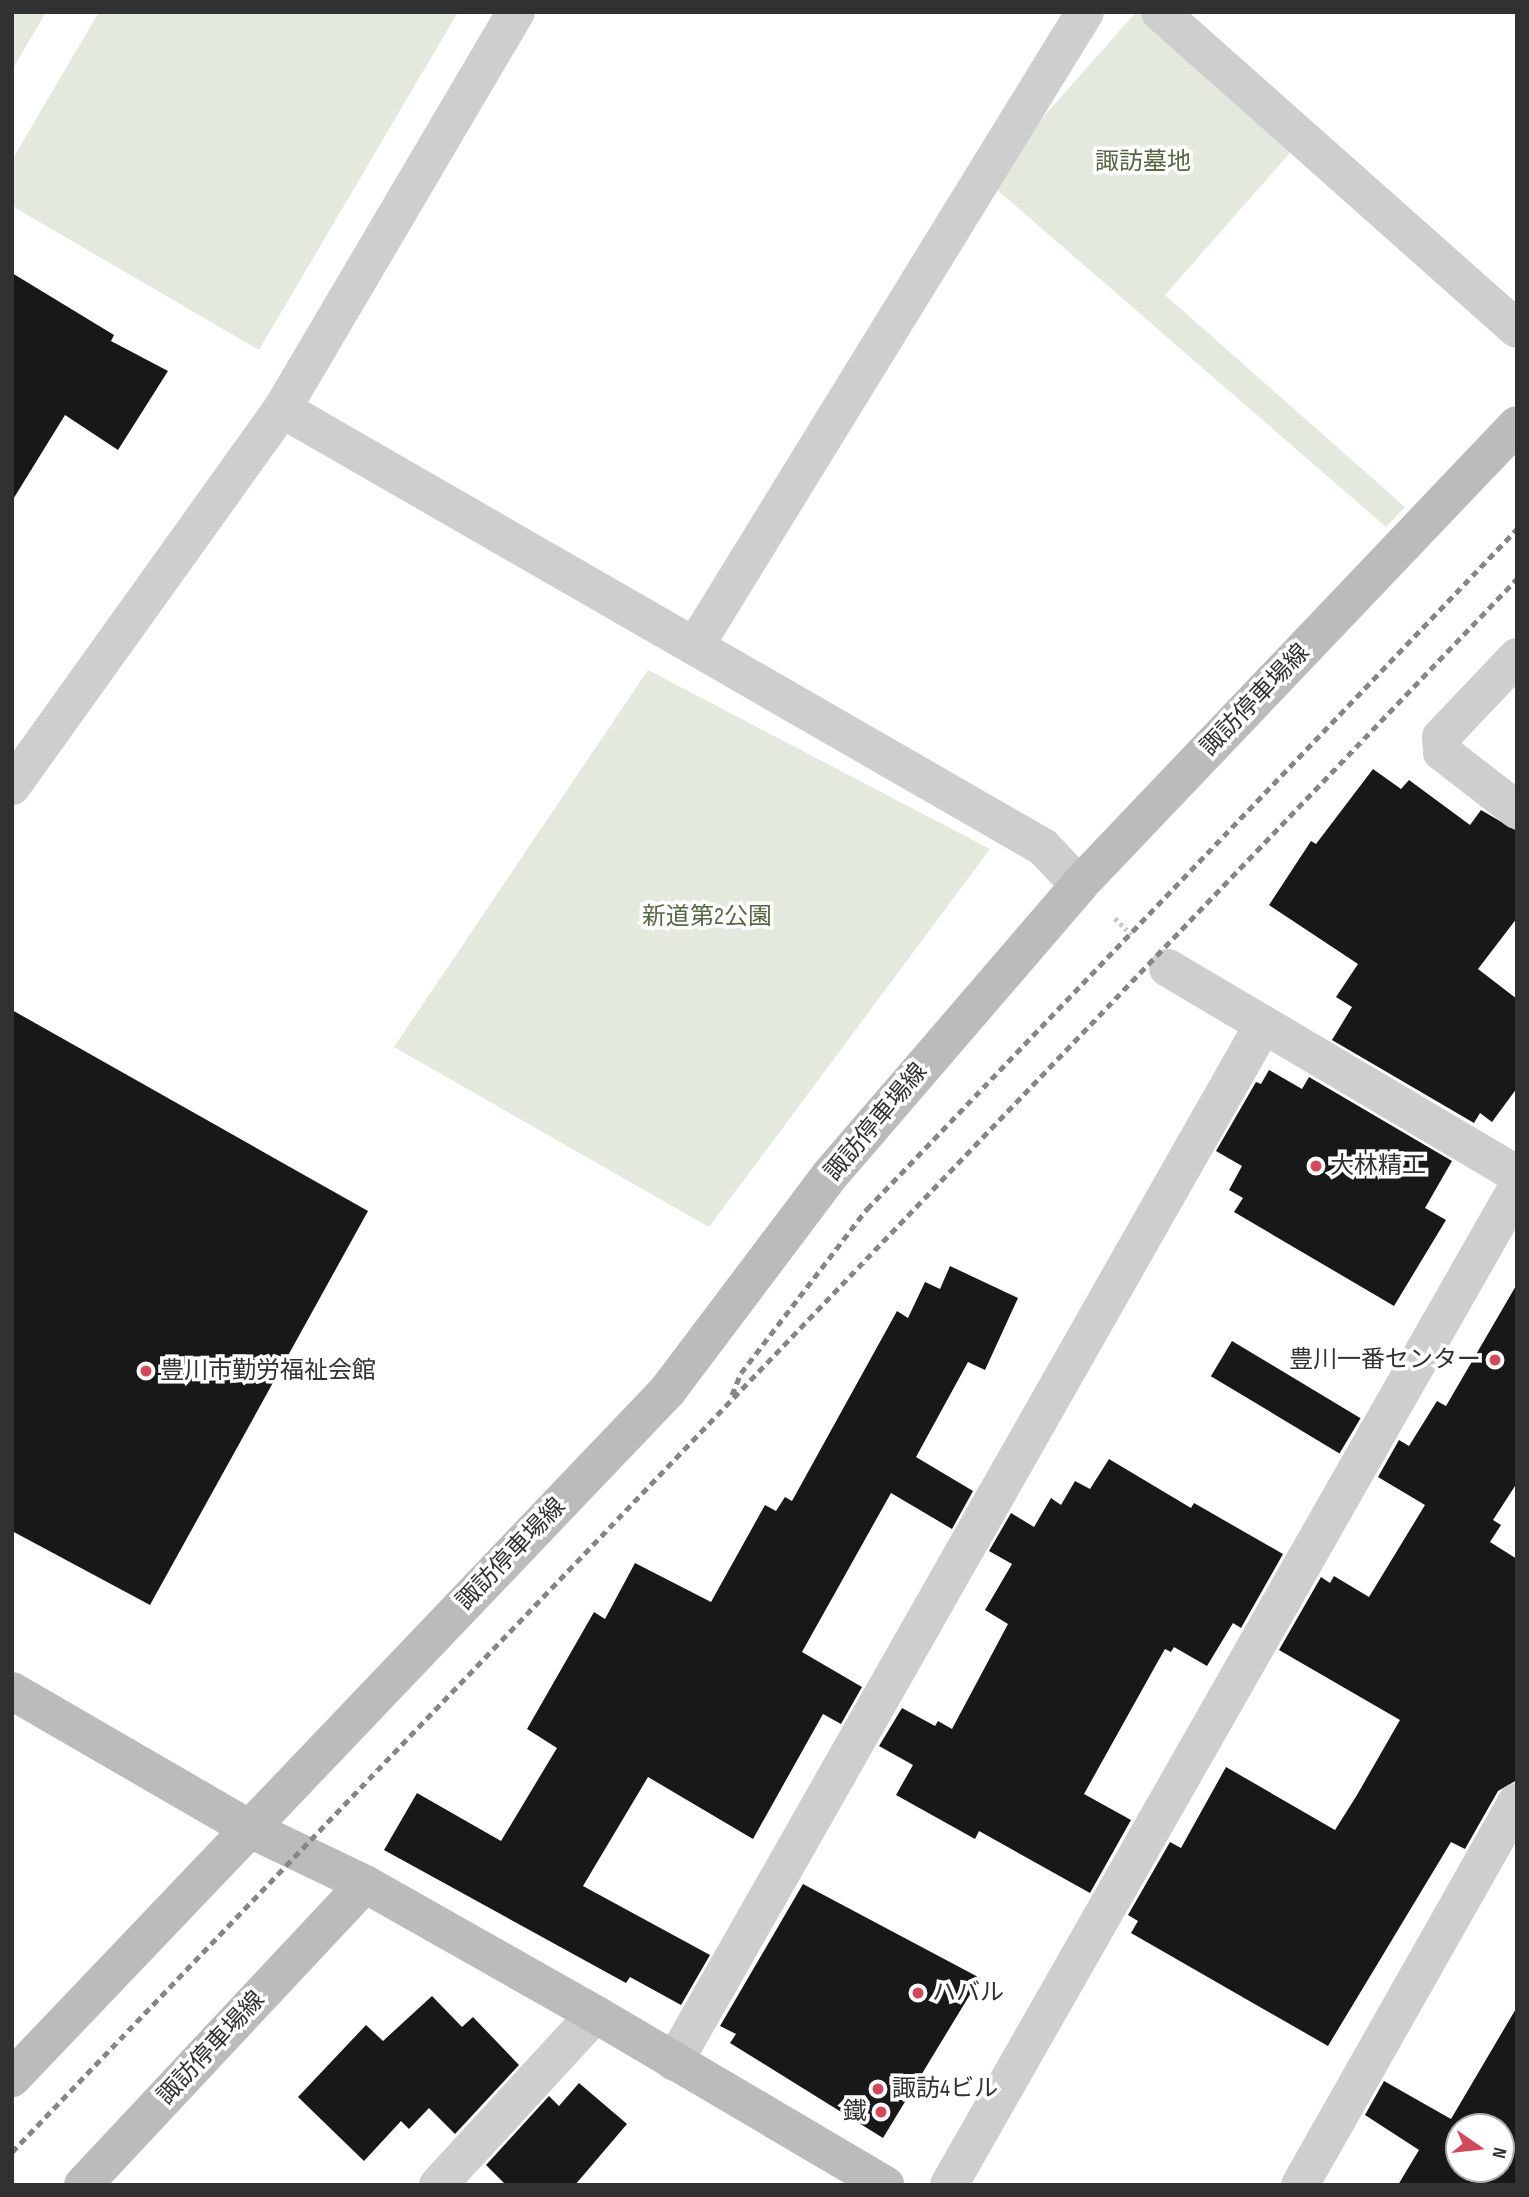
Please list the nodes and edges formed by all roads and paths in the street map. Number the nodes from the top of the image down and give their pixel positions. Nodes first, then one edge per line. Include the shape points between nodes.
1 (516, 12) edge
2 (1085, 12) edge
3 (1160, 12) edge
4 (1517, 329) edge
5 (282, 409) junction
6 (1517, 425) edge
7 (695, 646) junction
8 (1517, 657) edge
9 (12, 786) edge
10 (1517, 810) edge
11 (1079, 886) junction
12 (1168, 968) joint
13 (1263, 1025) junction
14 (1517, 1174) edge
15 (1517, 1188) edge
16 (12, 1691) edge
17 (1517, 1802) edge
18 (248, 1828) junction
19 (365, 1884) junction
20 (595, 2014) junction
21 (674, 2062) junction
22 (12, 2078) edge
23 (83, 2185) edge
24 (438, 2185) edge
25 (885, 2185) edge
26 (949, 2185) edge
27 (1300, 2185) edge

1 - 5 street
2 - 7 street
3 - 4 street
5 - 7 street
5 - 9 street
6 - 11 main road, 諏訪停車場線
7 - 11 street via 1043,847
8 - 10 street via 1441,737 1442,752
11 - 12 path
11 - 18 main road, 諏訪停車場線 via 830,1175 668,1390
12 - 13 street
13 - 14 street
13 - 21 street
15 - 26 street
16 - 18 main road
17 - 27 street
18 - 19 main road
18 - 22 main road, 諏訪停車場線
19 - 20 main road
19 - 23 main road, 諏訪停車場線
20 - 21 main road
20 - 24 street
21 - 25 main road

